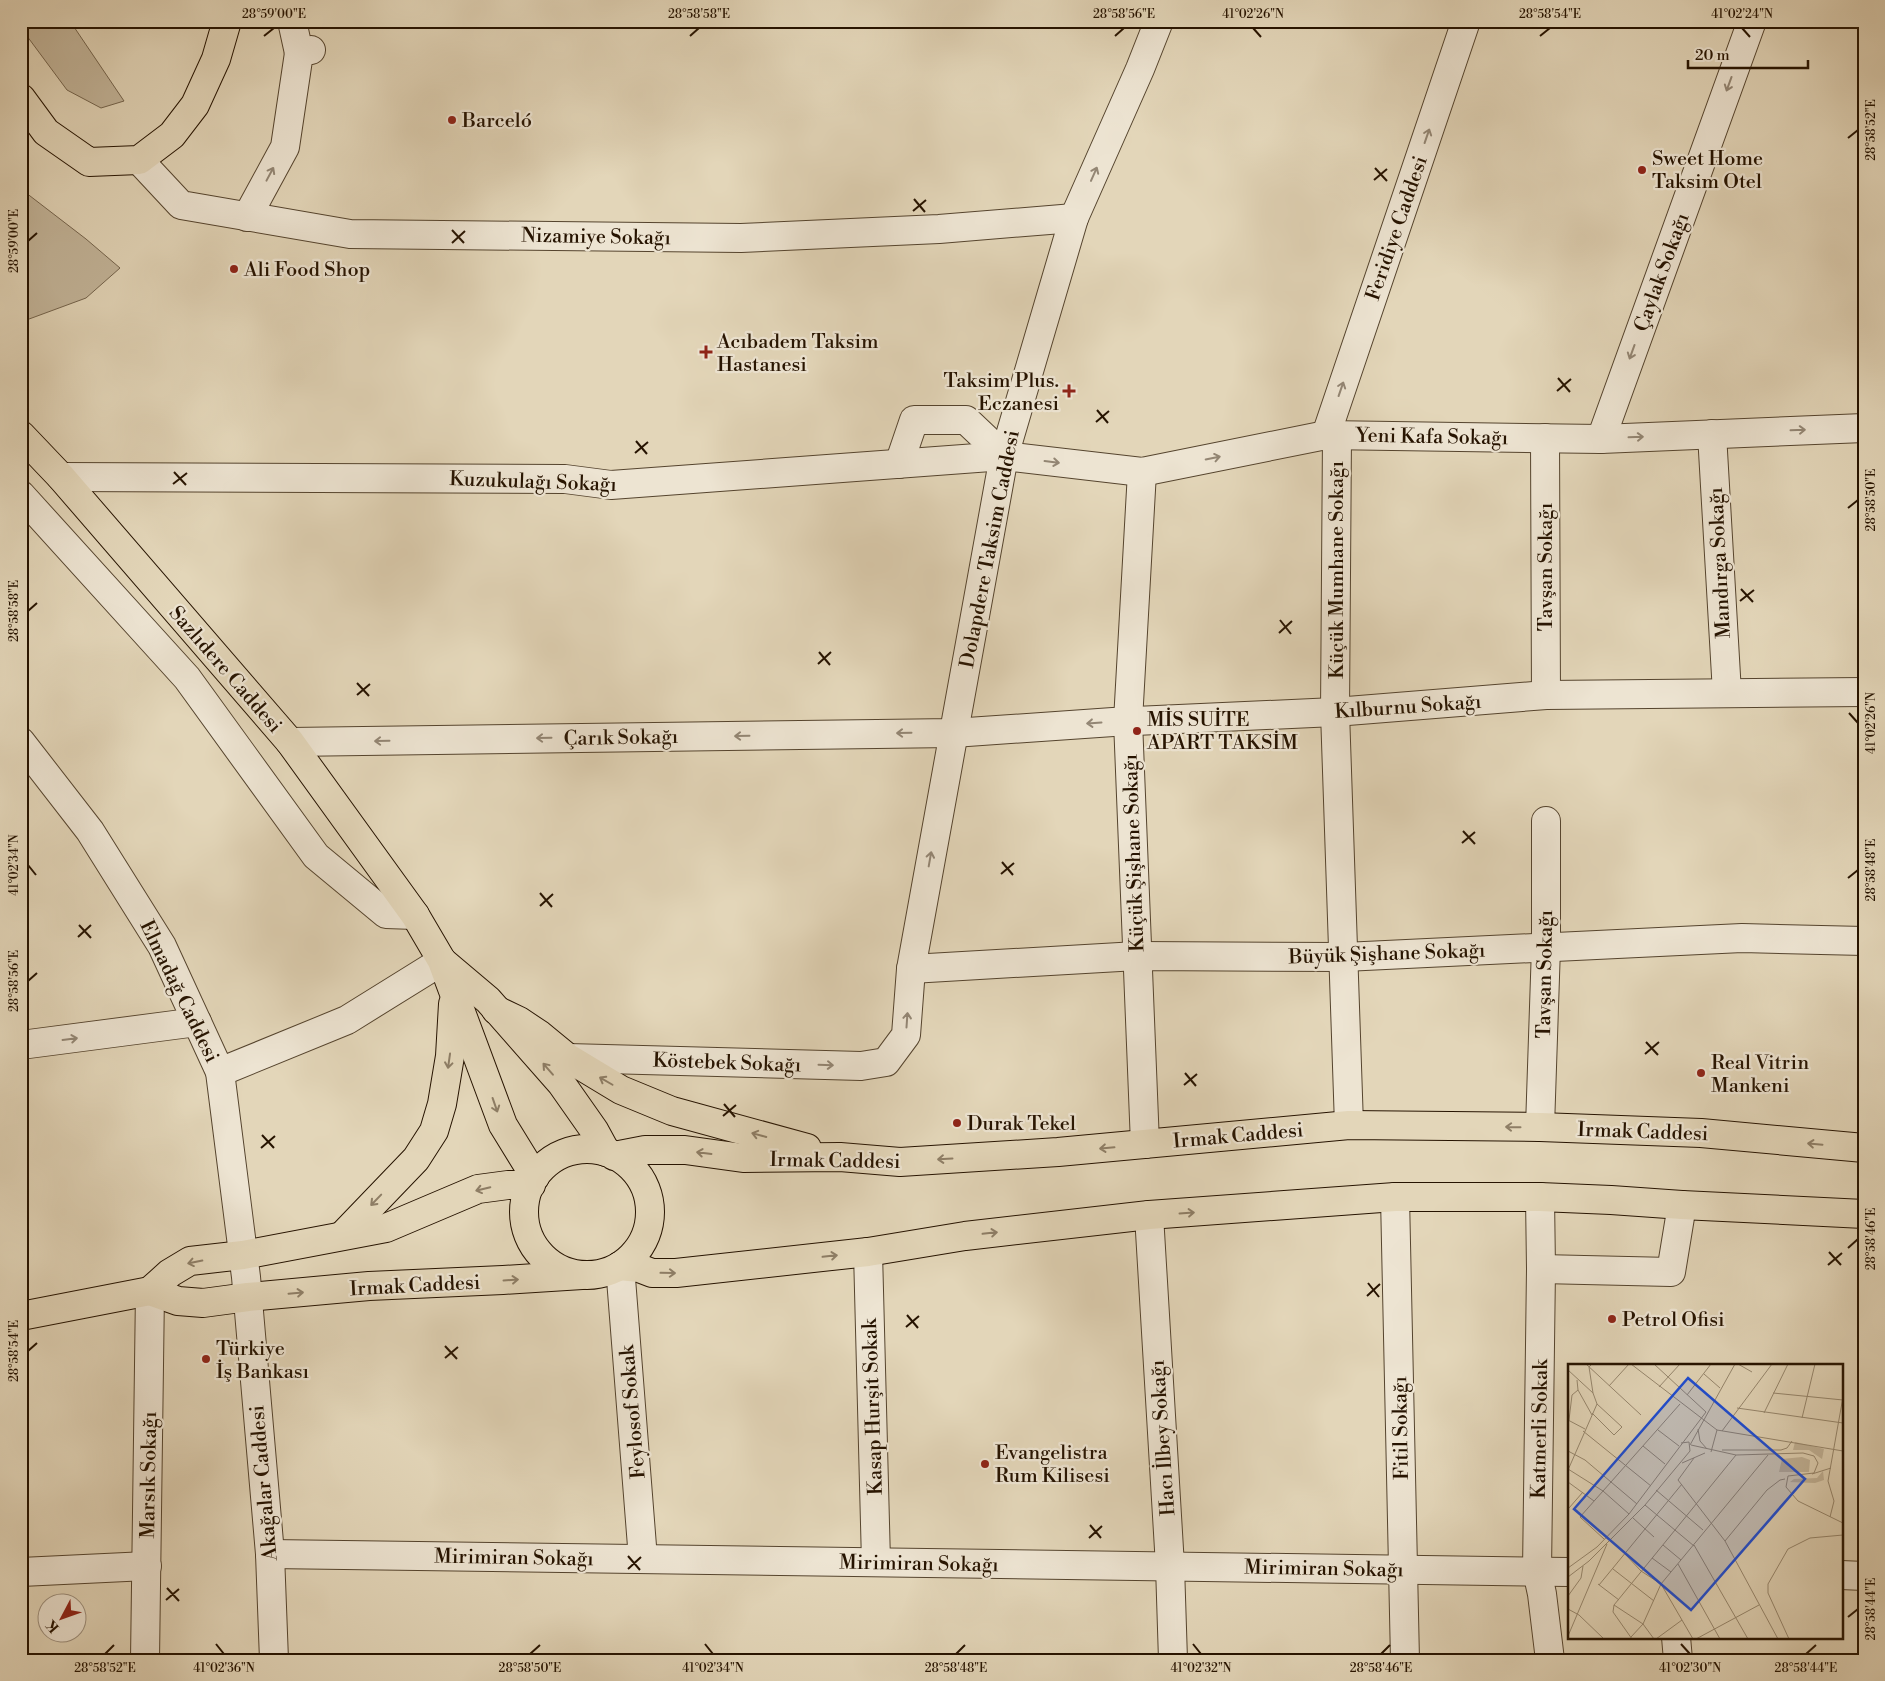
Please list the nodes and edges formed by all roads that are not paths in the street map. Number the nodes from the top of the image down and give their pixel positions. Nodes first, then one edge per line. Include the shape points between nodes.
1 (227, 21) edge
2 (292, 21) edge
3 (1159, 21) edge
4 (1466, 21) edge
5 (1752, 21) edge
6 (21, 98) edge
7 (139, 160) junction
8 (247, 217) junction
9 (1074, 218) junction
10 (1864, 428) edge
11 (1712, 434) junction
12 (21, 435) edge
13 (1331, 435) junction
14 (1544, 438) junction
15 (1601, 439) junction
16 (1004, 456) junction
17 (899, 464) junction
18 (1142, 472) junction
19 (61, 477) junction
20 (21, 495) edge
21 (1864, 692) edge
22 (1727, 693) junction
23 (1546, 695) junction
24 (1335, 712) junction
25 (1128, 722) junction
26 (953, 732) junction
27 (21, 742) edge
28 (290, 742) junction
29 (1546, 821) dead end
30 (415, 915) junction
31 (1864, 941) edge
32 (1546, 947) junction
33 (1137, 956) junction
34 (1344, 957) junction
35 (442, 961) junction
36 (911, 969) junction
37 (454, 995) junction
38 (496, 1010) junction
39 (198, 1022) junction
40 (21, 1045) edge
41 (568, 1058) junction
42 (886, 1062) joint
43 (220, 1072) junction
44 (1349, 1125) junction
45 (1540, 1127) junction
46 (1145, 1144) junction
47 (1864, 1148) edge
48 (610, 1154) junction
49 (840, 1157) junction
50 (533, 1181) junction
51 (1395, 1197) junction
52 (1540, 1197) junction
53 (1682, 1205) junction
54 (1864, 1214) edge
55 (1149, 1216) junction
56 (343, 1235) junction
57 (868, 1252) junction
58 (620, 1266) junction
59 (1541, 1269) junction
60 (582, 1275) junction
61 (246, 1276) junction
62 (150, 1291) junction
63 (21, 1316) edge
64 (270, 1554) junction
65 (644, 1559) junction
66 (876, 1562) junction
67 (147, 1566) junction
68 (1170, 1566) junction
69 (1402, 1569) junction
70 (1537, 1571) junction
71 (21, 1572) edge
72 (1568, 1572) edge
73 (1842, 1576) edge
74 (1864, 1576) edge
75 (1676, 1638) edge
76 (145, 1660) edge
77 (274, 1660) edge
78 (1173, 1660) edge
79 (1405, 1660) edge
80 (1550, 1660) edge
81 (1678, 1660) edge

1 - 7 main road via 216,59 195,105 172,135
8 -> 2 street via 285,147 305,51
9 -> 3 street, Dolapdere Taksim Caddesi
13 -> 4 street, Feridiye Caddesi
5 -> 15 street, Çaylak Sokağı
6 - 7 main road via 46,132 89,162
7 - 8 street, Nizamiye Sokağı via 181,206
8 - 9 street, Nizamiye Sokağı via 350,234 741,238 939,229
9 - 16 street, Dolapdere Taksim Caddesi
11 -> 10 street, Yeni Kafa Sokağı
15 -> 11 street, Yeni Kafa Sokağı
11 - 22 street, Mandırga Sokağı
12 - 19 main road, Sazlıdere Caddesi
13 - 14 street, Yeni Kafa Sokağı
18 -> 13 street, Yeni Kafa Sokağı
13 - 24 street, Küçük Mumhane Sokağı
14 - 15 street, Yeni Kafa Sokağı
14 - 23 street, Tavşan Sokağı
16 - 17 street, Kuzukulağı Sokağı
16 - 17 street via 966,420 938,411 914,420
16 -> 18 street, Yeni Kafa Sokağı
16 - 26 street, Dolapdere Taksim Caddesi
17 - 19 street, Kuzukulağı Sokağı via 611,485 566,479
18 - 25 street, Küçük Şişhane Sokağı
19 - 28 main road, Sazlıdere Caddesi
20 - 30 street, Sazlıdere Caddesi via 187,678 316,856 386,914
21 - 22 street, Kılburnu Sokağı
22 - 23 street, Kılburnu Sokağı
23 - 24 street, Kılburnu Sokağı
24 - 25 street, Kılburnu Sokağı
24 - 34 street, Küçük Mumhane Sokağı
25 -> 26 street, Kılburnu Sokağı
25 - 33 street, Küçük Şişhane Sokağı
26 -> 28 street, Çarık Sokağı
36 -> 26 street, Dolapdere Taksim Caddesi
27 - 39 street, Elmadağ Caddesi via 90,831 162,946
28 - 30 main road, Sazlıdere Caddesi
29 - 32 street, Tavşan Sokağı
30 - 35 main road, Sazlıdere Caddesi
31 - 32 street, Büyük Şişhane Sokağı via 1742,938
32 - 34 street, Büyük Şişhane Sokağı
32 - 45 street, Tavşan Sokağı
33 - 34 street, Büyük Şişhane Sokağı
33 - 36 street, Büyük Şişhane Sokağı
33 - 46 street, Küçük Şişhane Sokağı
34 - 44 street, Küçük Mumhane Sokağı
35 - 37 main road
35 - 38 main road
35 - 43 street via 347,1020
42 -> 36 street, Dolapdere Taksim Caddesi via 906,1035
37 -> 50 main road via 503,1125
37 -> 56 main road via 450,1056 434,1131 416,1159
38 - 41 main road via 540,1035
48 -> 38 main road via 561,1083
40 -> 39 street
39 - 43 street, Elmadağ Caddesi
41 -> 42 street, Köstebek Sokağı via 861,1066
49 -> 41 main road via 672,1111 621,1090
43 - 61 street, Elmadağ Caddesi
45 -> 44 main road, Irmak Caddesi
44 - 46 main road, Irmak Caddesi
47 -> 45 main road, Irmak Caddesi via 1701,1133
46 -> 49 main road, Irmak Caddesi via 900,1162
49 -> 48 main road, Irmak Caddesi via 743,1158 685,1150
48 - 50 main road via 600,1149 584,1148 560,1154 546,1164
48 - 58 main road via 630,1165 646,1186 651,1208 648,1231 637,1251
50 -> 56 main road via 478,1189 386,1228
50 - 60 main road via 526,1194 524,1214 536,1249 564,1271
51 - 52 main road
55 -> 51 main road
51 - 69 street, Fitil Sokağı
52 - 53 main road
52 - 59 street, Katmerli Sokak
53 - 54 main road
53 - 59 street via 1671,1272
57 -> 55 main road via 965,1236
55 - 68 street, Hacı İlbey Sokağı
56 - 61 main road
58 -> 57 main road via 652,1273 676,1273
57 - 66 street, Kasap Hurşit Sokak
58 - 60 main road via 602,1274
58 - 65 street, Feylosof Sokak
59 - 70 street, Katmerli Sokak
61 -> 60 main road, Irmak Caddesi via 369,1286
61 - 62 main road via 203,1303 178,1301
61 -> 62 main road via 190,1262 170,1273
61 - 64 street, Akağalar Caddesi
62 - 63 main road
62 - 67 street, Marsık Sokağı
64 - 65 street, Mirimiran Sokağı
64 - 77 street, Akağalar Caddesi
65 - 66 street, Mirimiran Sokağı
66 - 68 street, Mirimiran Sokağı
67 - 71 street
67 - 76 street, Marsık Sokağı
68 - 69 street, Mirimiran Sokağı
68 - 78 street, Hacı İlbey Sokağı
69 - 70 street, Mirimiran Sokağı
69 - 79 street, Fitil Sokağı
70 - 72 street, Mirimiran Sokağı
70 - 80 street, Katmerli Sokak
73 - 74 street
75 - 81 street

